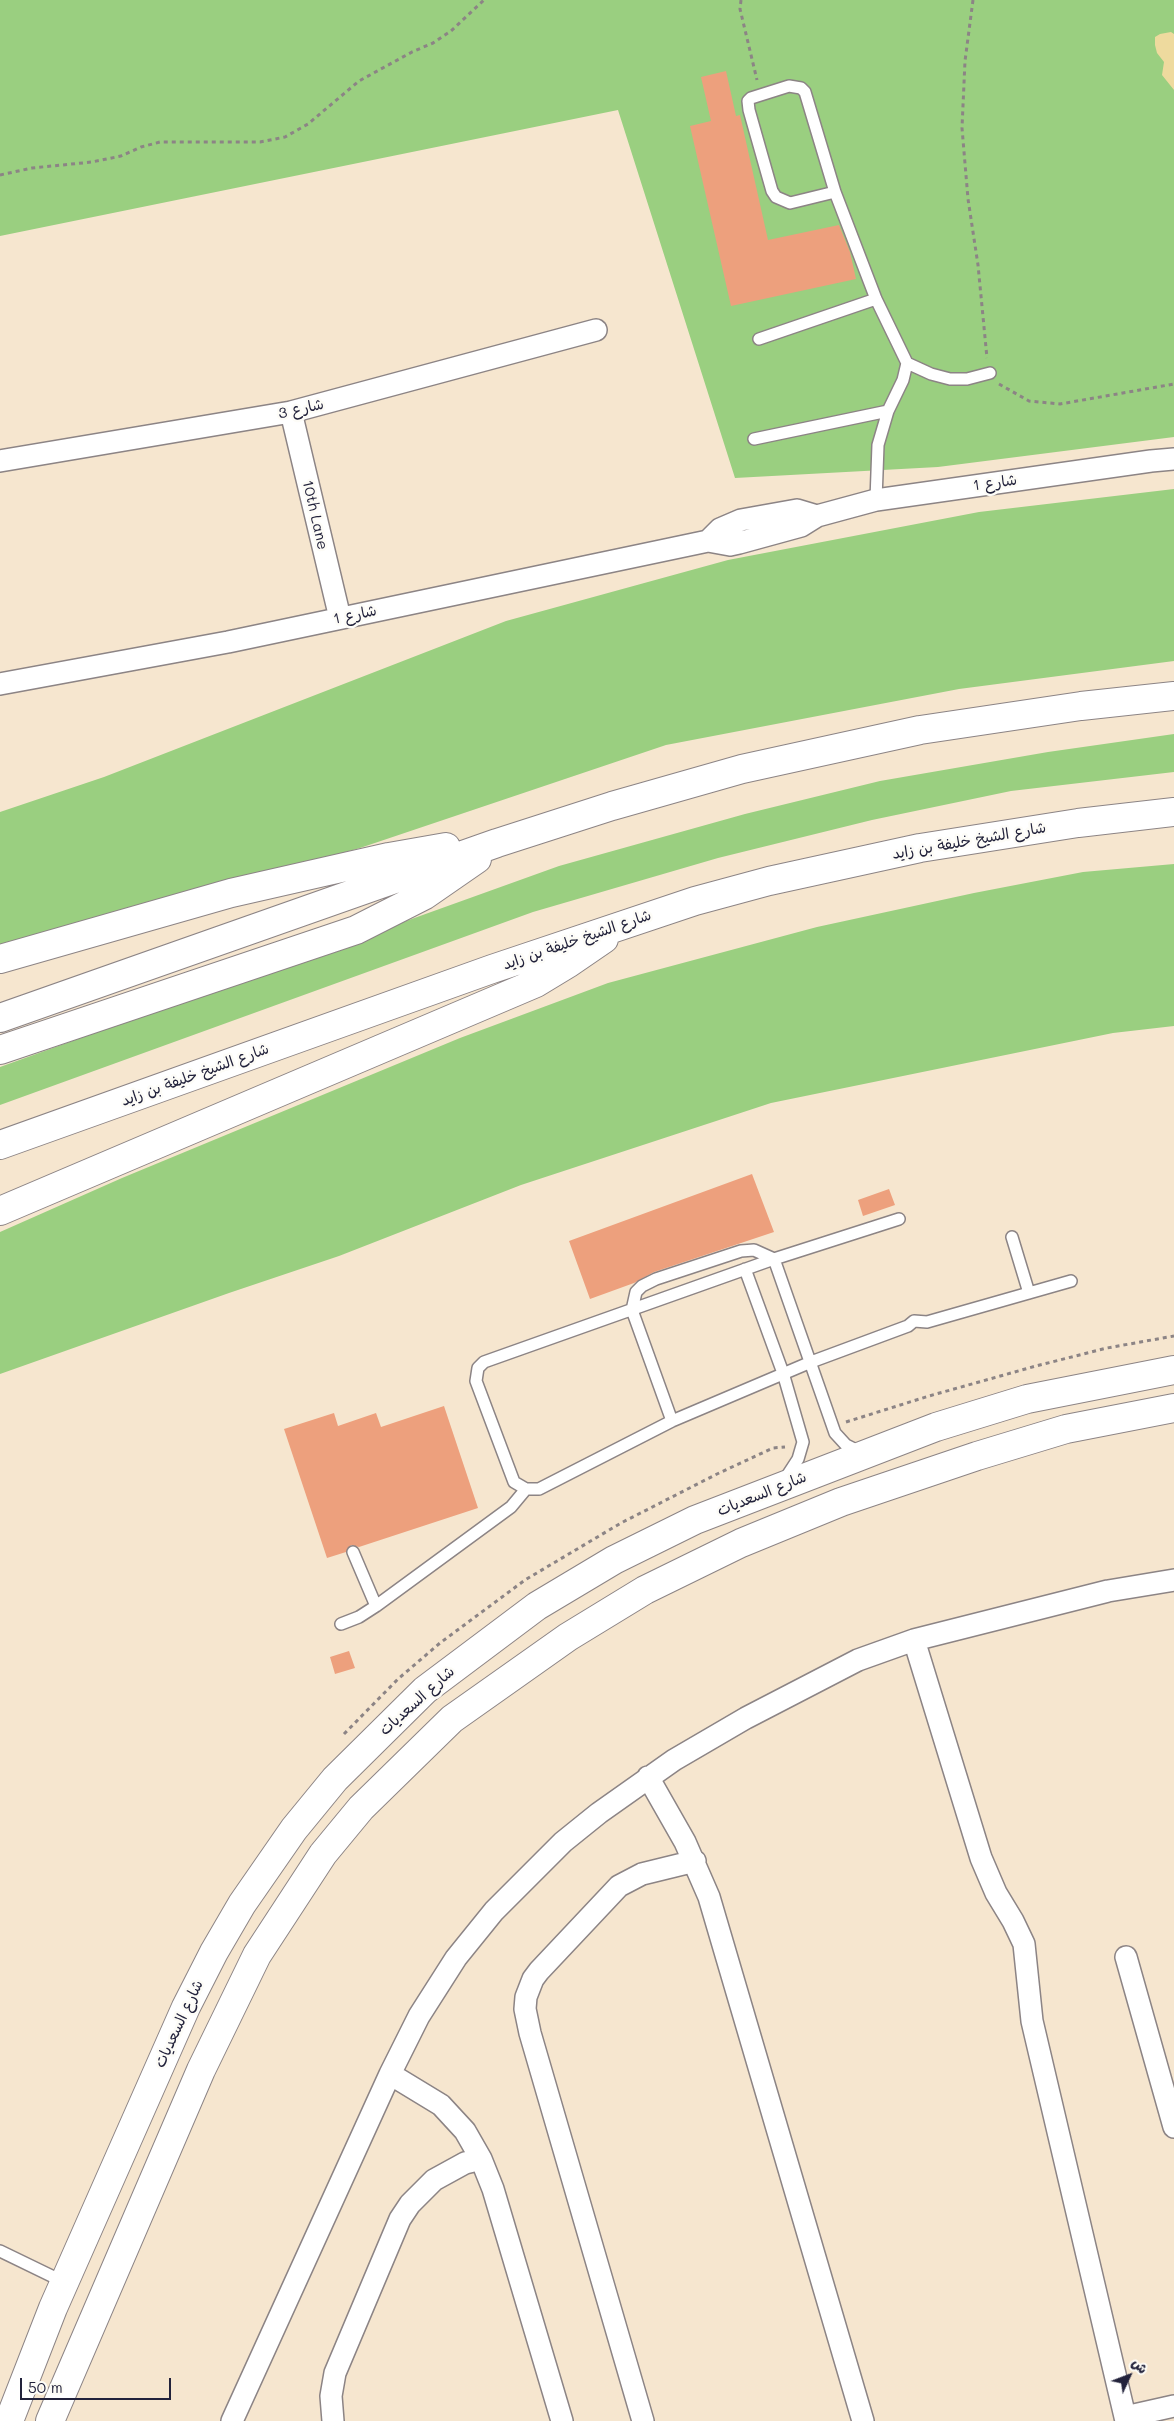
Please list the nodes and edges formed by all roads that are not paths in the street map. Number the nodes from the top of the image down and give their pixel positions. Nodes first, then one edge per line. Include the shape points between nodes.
1 (835, 192) junction
2 (876, 299) junction
3 (596, 330) dead end
4 (759, 339) dead end
5 (907, 362) junction
6 (990, 373) road end
7 (888, 411) junction
8 (291, 412) junction
9 (754, 439) dead end
10 (1174, 459) edge
11 (0, 461) edge
12 (876, 500) junction
13 (340, 618) junction
14 (0, 684) edge
15 (1174, 696) edge
16 (1174, 812) edge
17 (497, 843) junction
18 (620, 924) junction
19 (0, 959) edge
20 (0, 1018) edge
21 (0, 1050) edge
22 (0, 1144) edge
23 (0, 1211) edge
24 (899, 1219) dead end
25 (1012, 1237) dead end
26 (774, 1259) junction
27 (745, 1269) junction
28 (1071, 1281) dead end
29 (1029, 1292) junction
30 (632, 1310) junction
31 (811, 1362) junction
32 (1174, 1370) edge
33 (784, 1373) junction
34 (1174, 1408) edge
35 (672, 1421) junction
36 (866, 1454) junction
37 (778, 1488) junction
38 (526, 1489) junction
39 (353, 1552) dead end
40 (1174, 1580) edge
41 (376, 1606) junction
42 (340, 1624) dead end
43 (914, 1640) junction
44 (648, 1778) junction
45 (694, 1861) junction
46 (1126, 1957) dead end
47 (390, 2074) junction
48 (1174, 2127) edge
49 (481, 2159) junction
50 (0, 2251) edge
51 (64, 2282) junction
52 (1174, 2406) edge
53 (1126, 2419) edge
54 (9, 2421) edge
55 (50, 2421) edge
56 (232, 2421) edge
57 (333, 2421) edge
58 (562, 2421) edge
59 (643, 2421) edge
60 (863, 2421) edge

1 - 1 lane via 805,92 789,86 751,98 748,106 776,197 790,203
1 - 2 lane
2 - 4 lane
2 - 5 lane
3 - 8 street, شارع 3
5 - 6 lane via 950,379 967,379
5 - 7 lane via 903,380
7 - 9 lane
7 - 12 lane via 878,445
8 - 11 street, شارع 3
8 - 13 street, 10th Lane
10 - 12 street, شارع 1
12 - 13 street, شارع 1 via 739,543 708,541
13 - 14 street, شارع 1
15 - 17 main road via 1009,715 831,748 640,798
16 - 18 main road, شارع الشيخ خليفة بن زايد via 1069,824 920,848 760,883
17 - 19 main road via 425,850 231,893
17 - 20 main road
17 - 21 main road via 425,896 356,930
18 - 22 main road, شارع الشيخ خليفة بن زايد
18 - 23 main road via 586,952 536,982
24 - 26 lane
25 - 29 lane
26 - 27 lane
26 - 30 lane via 762,1252 748,1250 656,1279 636,1292
26 - 31 lane
27 - 30 lane
27 - 33 lane
28 - 29 lane
29 - 31 lane via 927,1322 914,1321
30 - 35 lane
30 - 38 lane via 491,1359 478,1368 477,1387 511,1476 514,1482
31 - 33 lane
31 - 36 lane via 835,1433 846,1445
32 - 36 main road, شارع السعديات via 1027,1398 936,1427
33 - 35 lane
33 - 37 lane via 803,1442 798,1459
34 - 55 main road via 1066,1429 977,1456 841,1502 741,1543 645,1590 568,1637 452,1719 361,1808 309,1874 257,1955 201,2070
35 - 38 lane via 545,1486
36 - 37 main road, شارع السعديات
37 - 51 main road, شارع السعديات via 695,1520 614,1560 537,1606 425,1690 335,1779 289,1836 242,1904 214,1952 186,2007
38 - 41 lane via 511,1507
39 - 41 lane
40 - 43 street via 1108,1591
41 - 42 lane
43 - 44 street via 858,1660 806,1686
43 - 53 street via 985,1867 1024,1944 1032,2021
44 - 45 street
44 - 47 street via 563,1842 494,1911 436,1988 403,2044
45 - 59 street via 642,1874 619,1886 533,1979 526,1997 530,2033
45 - 60 street via 718,1926
46 - 48 street
47 - 49 street via 441,2105 465,2131
47 - 56 street
49 - 57 street via 434,2180 400,2219 335,2373 331,2396
49 - 58 street via 493,2189
50 - 51 lane
51 - 54 main road, شارع السعديات
52 - 53 street

